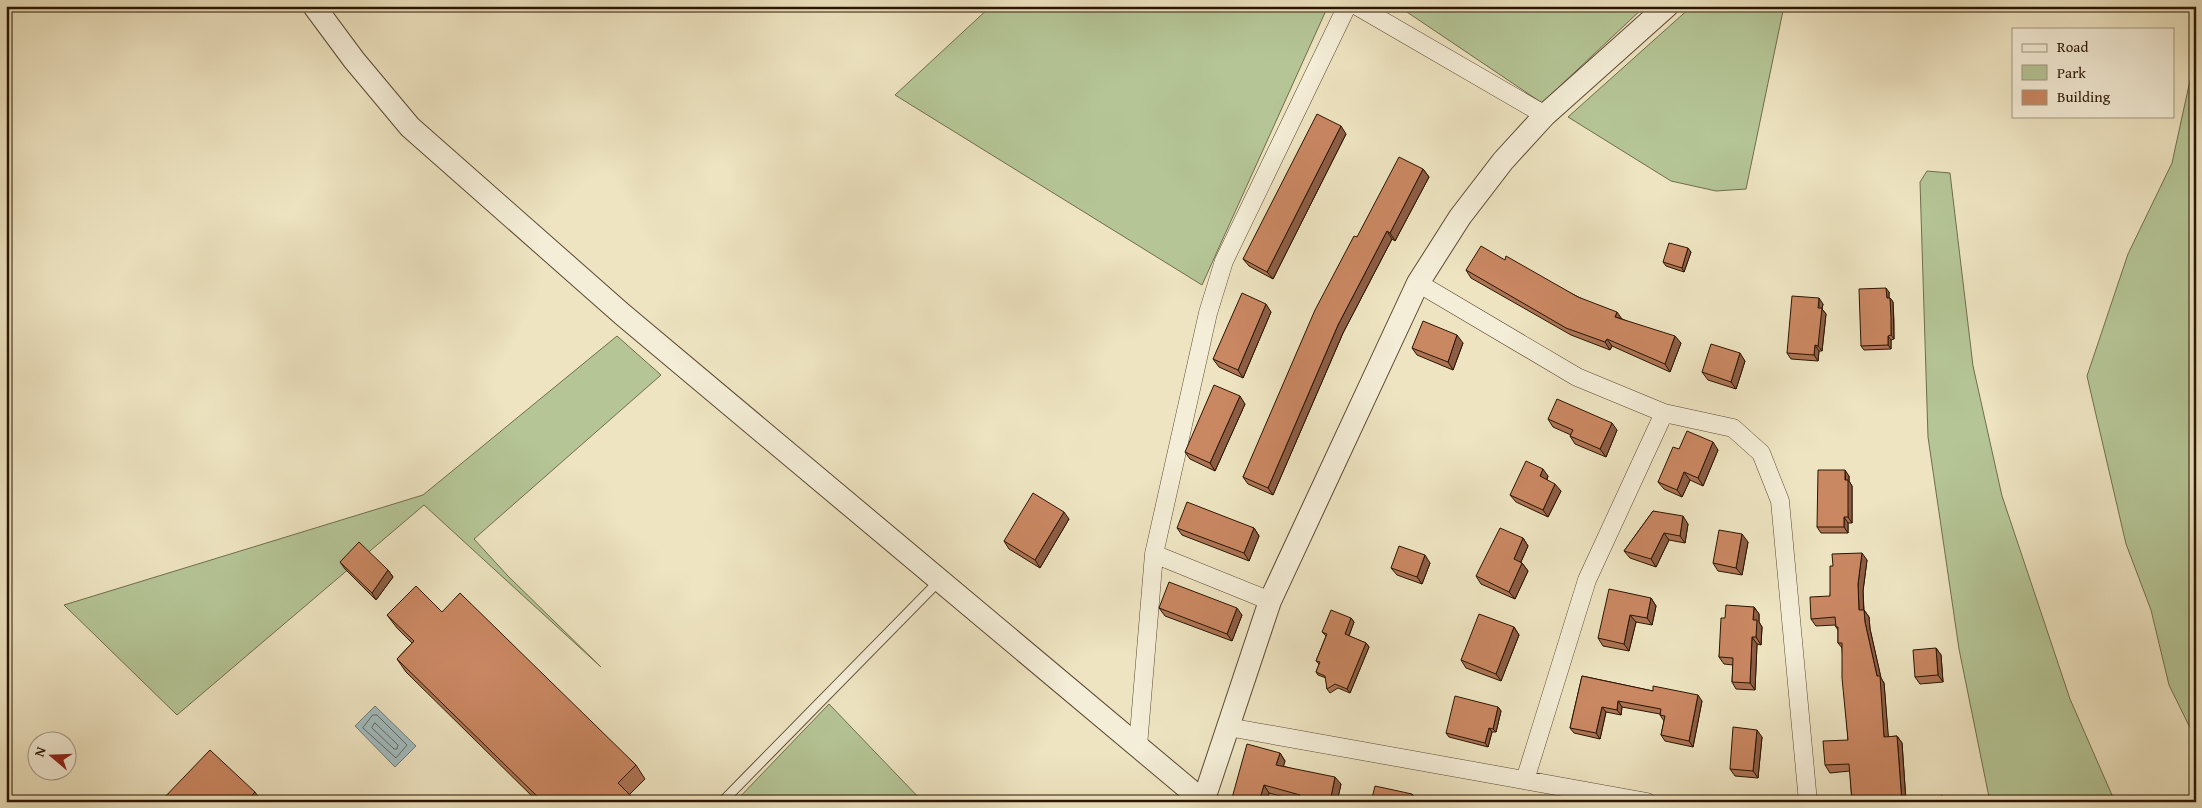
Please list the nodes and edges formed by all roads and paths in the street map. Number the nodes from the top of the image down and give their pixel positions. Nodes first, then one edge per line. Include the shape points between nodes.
1 (314, 6) edge
2 (1347, 6) edge
3 (1357, 6) edge
4 (1667, 6) edge
5 (1544, 114) junction
6 (1418, 283) junction
7 (1664, 413) junction
8 (1154, 554) junction
9 (940, 579) junction
10 (1270, 601) junction
11 (1228, 727) junction
12 (1138, 746) junction
13 (1525, 780) junction
14 (1203, 801) edge
15 (722, 802) edge
16 (1647, 802) edge
17 (1808, 802) edge

1 - 9 street via 410,127 622,314
2 - 8 street via 1224,261 1208,313
3 - 5 street
4 - 5 street
5 - 6 street via 1460,217
6 - 7 street via 1577,377
6 - 10 street
7 - 13 street via 1587,580
7 - 17 street via 1733,428 1761,453 1780,501
8 - 10 street
8 - 12 street
9 - 12 street
9 - 15 lane
10 - 11 street
11 - 13 street
11 - 14 street
12 - 14 street
13 - 16 street

